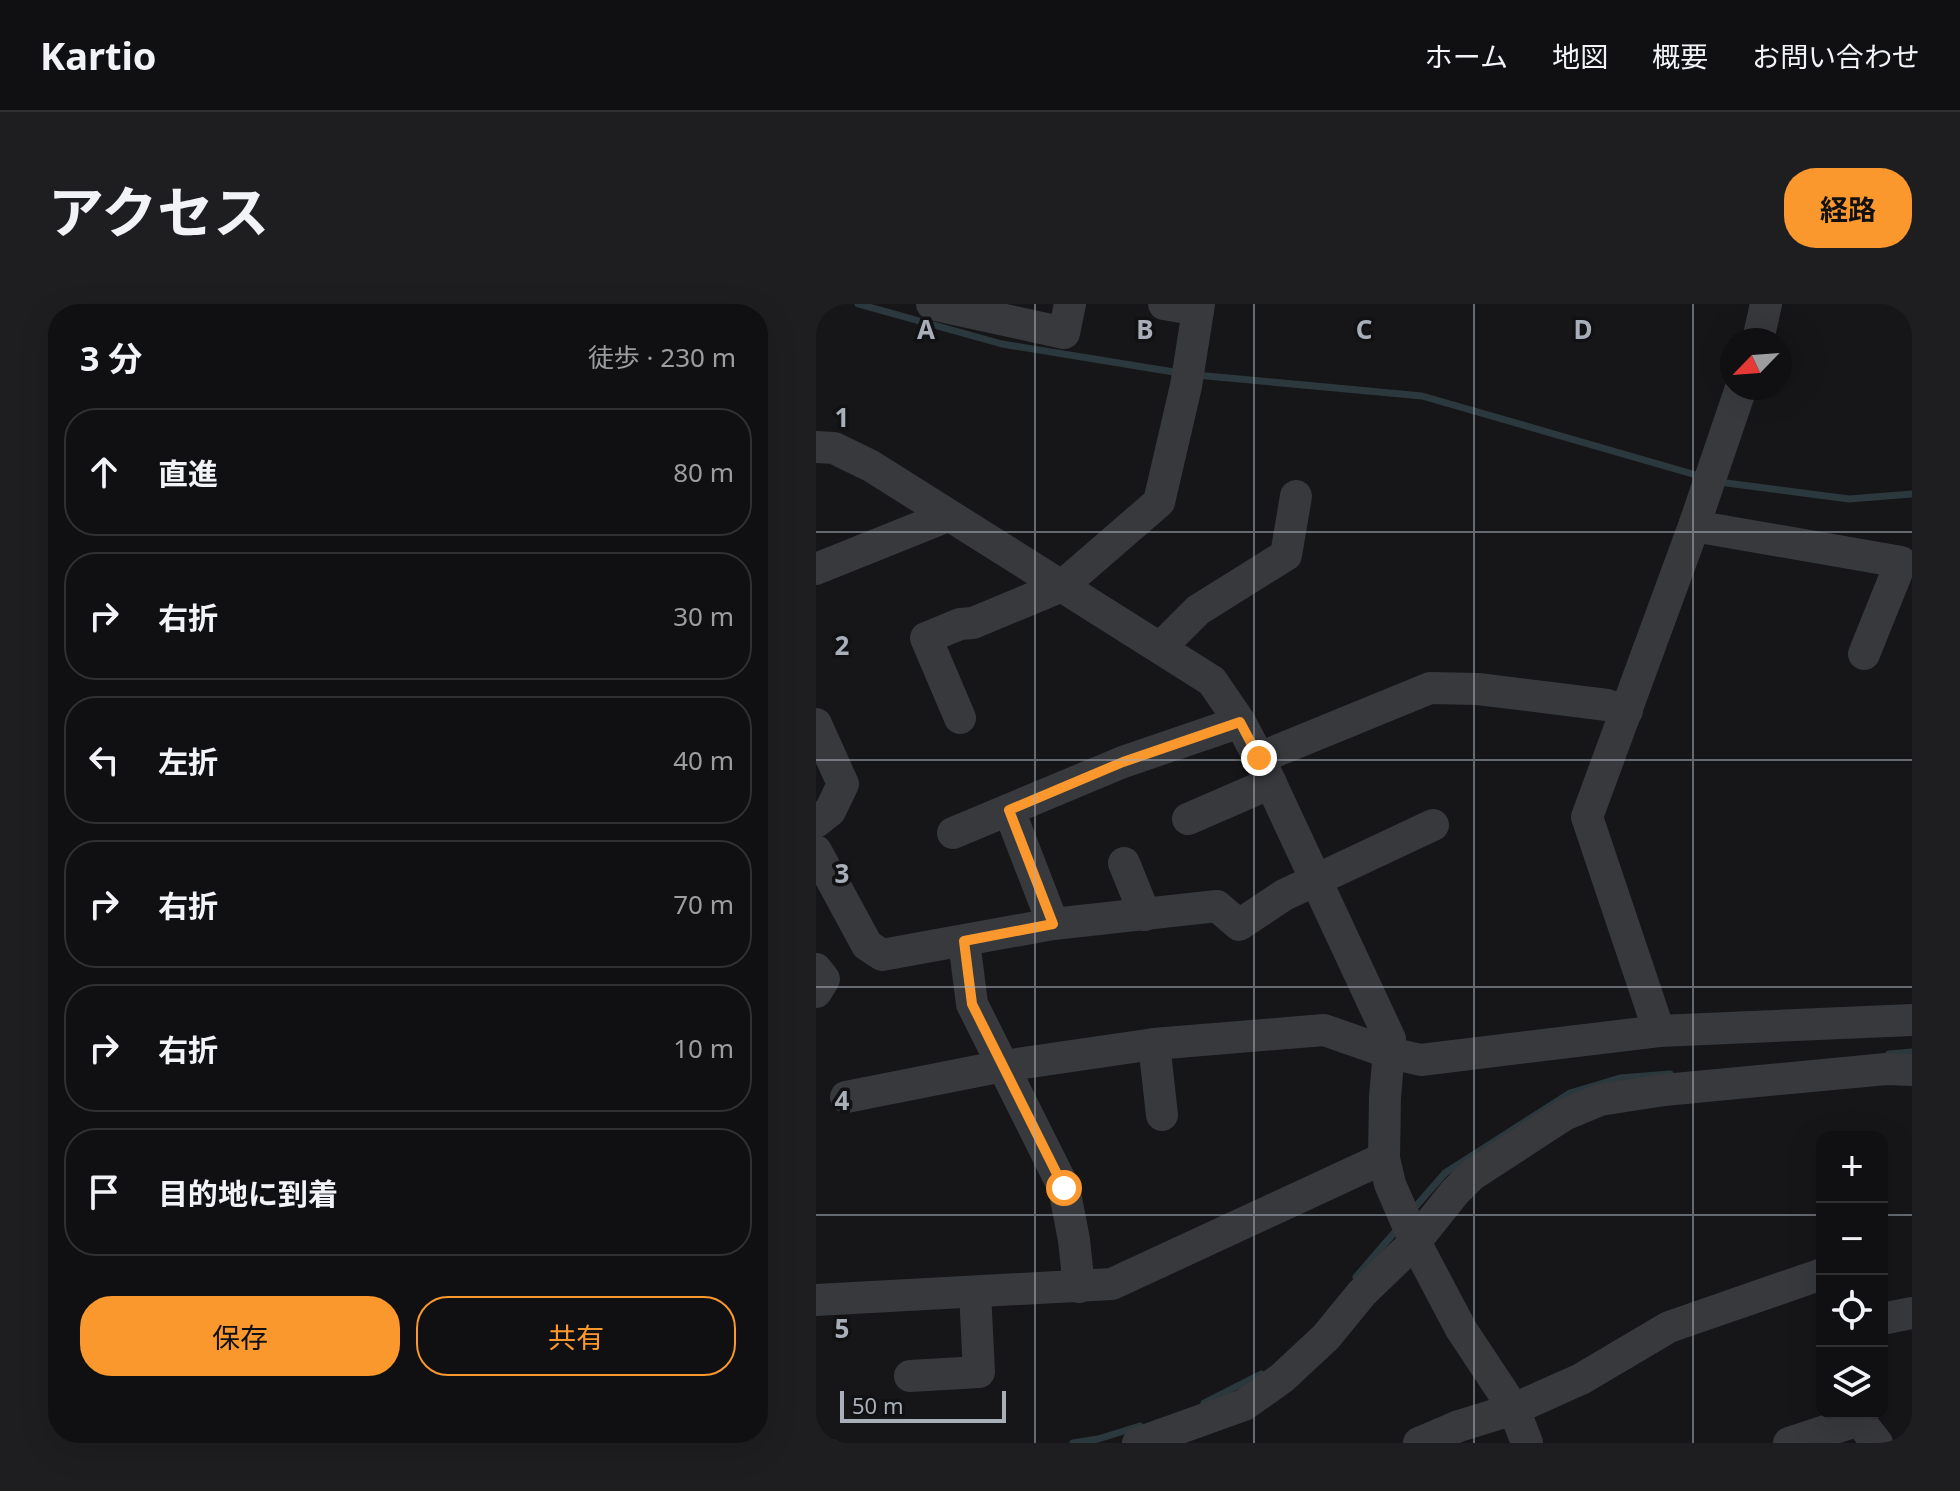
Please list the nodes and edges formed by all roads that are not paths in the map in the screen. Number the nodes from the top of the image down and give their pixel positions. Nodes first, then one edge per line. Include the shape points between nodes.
1 (932, 304) edge
2 (1070, 304) edge
3 (1164, 304) edge
4 (1766, 304) edge
5 (1199, 307) edge
6 (1761, 328) edge
7 (1737, 400) edge
8 (816, 447) edge
9 (1296, 496) dead end
10 (948, 516) junction
11 (1694, 526) junction
12 (816, 569) edge
13 (1062, 586) junction
14 (1161, 647) junction
15 (1864, 654) dead end
16 (1627, 711) junction
17 (960, 718) dead end
18 (1240, 722) junction
19 (816, 724) edge
20 (1265, 770) junction
21 (1009, 810) junction
22 (1188, 819) dead end
23 (816, 822) edge
24 (1433, 825) dead end
25 (953, 833) dead end
26 (816, 851) edge
27 (1124, 863) dead end
28 (1316, 880) junction
29 (1145, 915) junction
30 (1053, 924) junction
31 (964, 941) junction
32 (816, 969) edge
33 (816, 992) edge
34 (1912, 1020) edge
35 (1659, 1031) junction
36 (1154, 1044) junction
37 (1390, 1053) junction
38 (1003, 1066) junction
39 (1912, 1070) edge
40 (846, 1097) dead end
41 (1162, 1115) dead end
42 (1384, 1158) junction
43 (1410, 1229) junction
44 (1819, 1275) edge
45 (1079, 1287) junction
46 (975, 1292) junction
47 (816, 1300) edge
48 (1912, 1313) edge
49 (1888, 1318) edge
50 (910, 1376) dead end
51 (1514, 1409) junction
52 (1867, 1425) edge
53 (1138, 1443) edge
54 (1419, 1443) edge
55 (1527, 1443) edge
56 (1789, 1443) edge

1 - 2 street via 1064,333
3 - 5 street
4 - 6 street
5 - 13 street via 1159,502
7 - 11 street
8 - 10 street via 834,448 871,466
9 - 14 street via 1286,555 1198,610
10 - 12 street
10 - 13 street
11 - 15 street via 1901,562
11 - 16 street
13 - 14 street
13 - 17 street via 926,638
14 - 18 street via 1212,681
16 - 20 street via 1478,689 1430,688
16 - 35 street via 1587,817
18 - 20 street
18 - 21 street via 1123,762
19 - 23 street via 843,784 830,811
20 - 22 street
20 - 28 street
21 - 25 street
21 - 30 street
24 - 28 street
26 - 31 street via 867,945 882,955
27 - 29 street
28 - 29 street via 1239,925 1217,906
28 - 37 street via 1390,1039
29 - 30 street
30 - 31 street
31 - 38 street via 972,1004
32 - 33 street via 824,979
34 - 35 street
35 - 37 street via 1421,1060
36 - 37 street via 1324,1030
36 - 38 street
36 - 41 street
37 - 42 street
38 - 40 street
38 - 45 street via 1064,1188
39 - 43 street via 1600,1100 1564,1115 1472,1175
42 - 43 street
42 - 45 street via 1112,1284
43 - 51 street via 1461,1329
43 - 53 street via 1326,1337 1282,1378 1244,1405
44 - 51 street via 1669,1327 1581,1379
45 - 46 street
46 - 47 street
46 - 50 street via 979,1372
48 - 49 street
51 - 54 street
51 - 55 street
52 - 56 street

